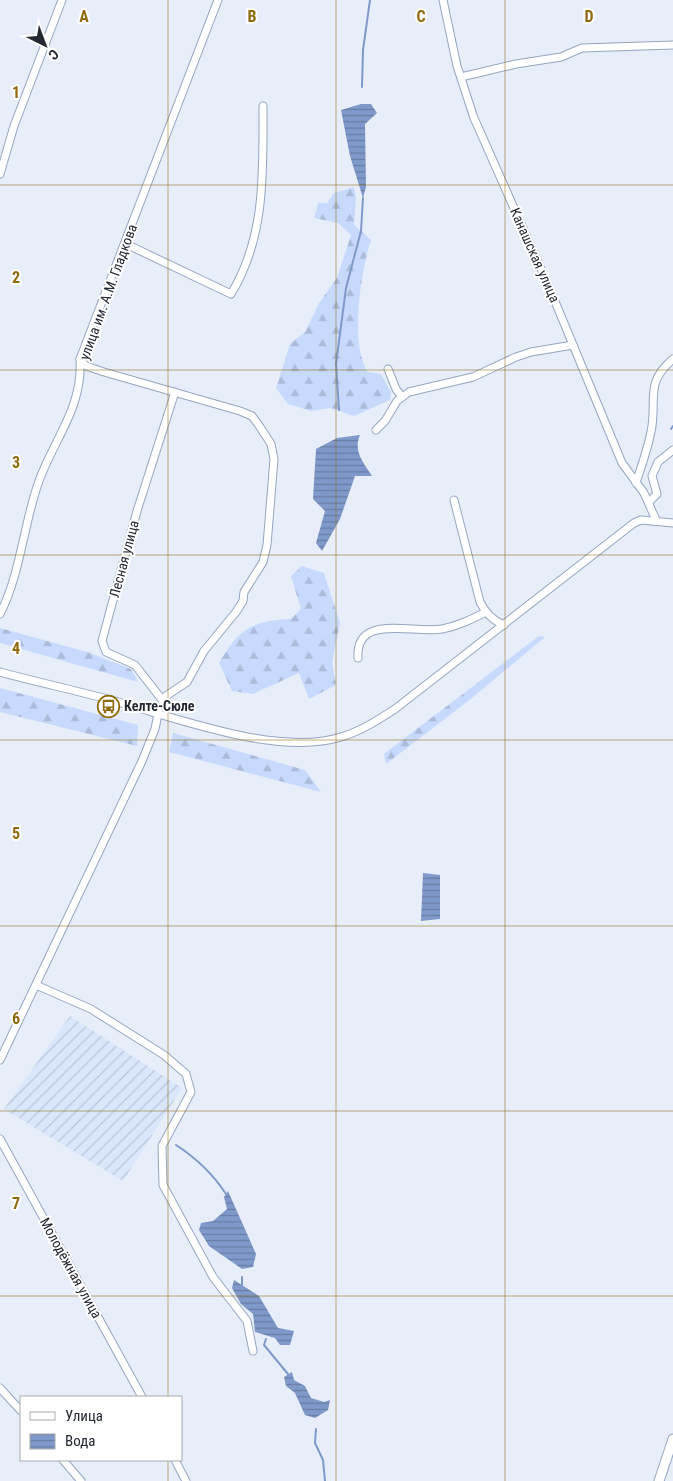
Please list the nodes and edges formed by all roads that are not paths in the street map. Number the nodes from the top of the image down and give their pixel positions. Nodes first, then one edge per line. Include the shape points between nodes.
1 (62, 0) edge
2 (218, 0) edge
3 (444, 0) edge
4 (673, 45) edge
5 (461, 77) junction
6 (263, 106) dead end
7 (0, 174) edge
8 (126, 244) junction
9 (573, 345) junction
10 (80, 359) junction
11 (673, 359) edge
12 (388, 369) dead end
13 (175, 392) junction
14 (402, 397) junction
15 (376, 430) dead end
16 (673, 450) edge
17 (636, 483) junction
18 (454, 500) dead end
19 (649, 502) junction
20 (656, 520) junction
21 (673, 523) edge
22 (486, 612) junction
23 (0, 614) edge
24 (504, 625) junction
25 (358, 658) dead end
26 (0, 672) edge
27 (164, 701) junction
28 (158, 714) junction
29 (36, 985) junction
30 (0, 1060) edge
31 (0, 1139) edge
32 (253, 1351) dead end
33 (0, 1388) edge
34 (141, 1396) edge
35 (20, 1410) edge
36 (673, 1439) edge
37 (64, 1461) edge
38 (176, 1461) edge
39 (80, 1481) edge
40 (186, 1481) edge
41 (659, 1481) edge

1 - 7 street via 14,126
2 - 8 street, улица им. А.М. Гладкова
3 - 5 street, Канашская улица
4 - 5 street via 582,48 561,56
5 - 9 street, Канашская улица via 474,118
6 - 8 street via 263,184 255,235 240,279 231,294
8 - 10 street, улица им. А.М. Гладкова
9 - 14 street via 516,357 473,378 409,392
9 - 17 street, Канашская улица via 622,463
10 - 13 street via 86,366
10 - 23 street, улица им. А.М. Гладкова via 81,373 71,411 39,480
11 - 17 street via 658,374 652,389 652,425
12 - 14 street
13 - 27 street, Лесная улица via 137,511 102,641 106,652 136,665
13 - 27 street via 252,416 271,444 274,459 263,562 236,612 204,651 187,682 166,696
14 - 15 street
16 - 19 street via 658,462 652,476 657,494
17 - 19 street, Канашская улица
18 - 22 street via 480,602
19 - 20 street, Канашская улица
20 - 21 street
20 - 24 street via 634,523
22 - 24 street via 494,621
22 - 25 street via 442,629 367,632 357,646
24 - 28 street via 395,709 367,727 341,738 280,741 239,736
26 - 28 street
27 - 28 street
28 - 29 street via 142,761
29 - 30 street
29 - 32 street via 91,1009 164,1055 186,1074 191,1092 162,1146 163,1185 213,1277 247,1321
31 - 34 street, Молодёжная улица
33 - 35 street
36 - 41 main road
37 - 39 street
38 - 40 street

